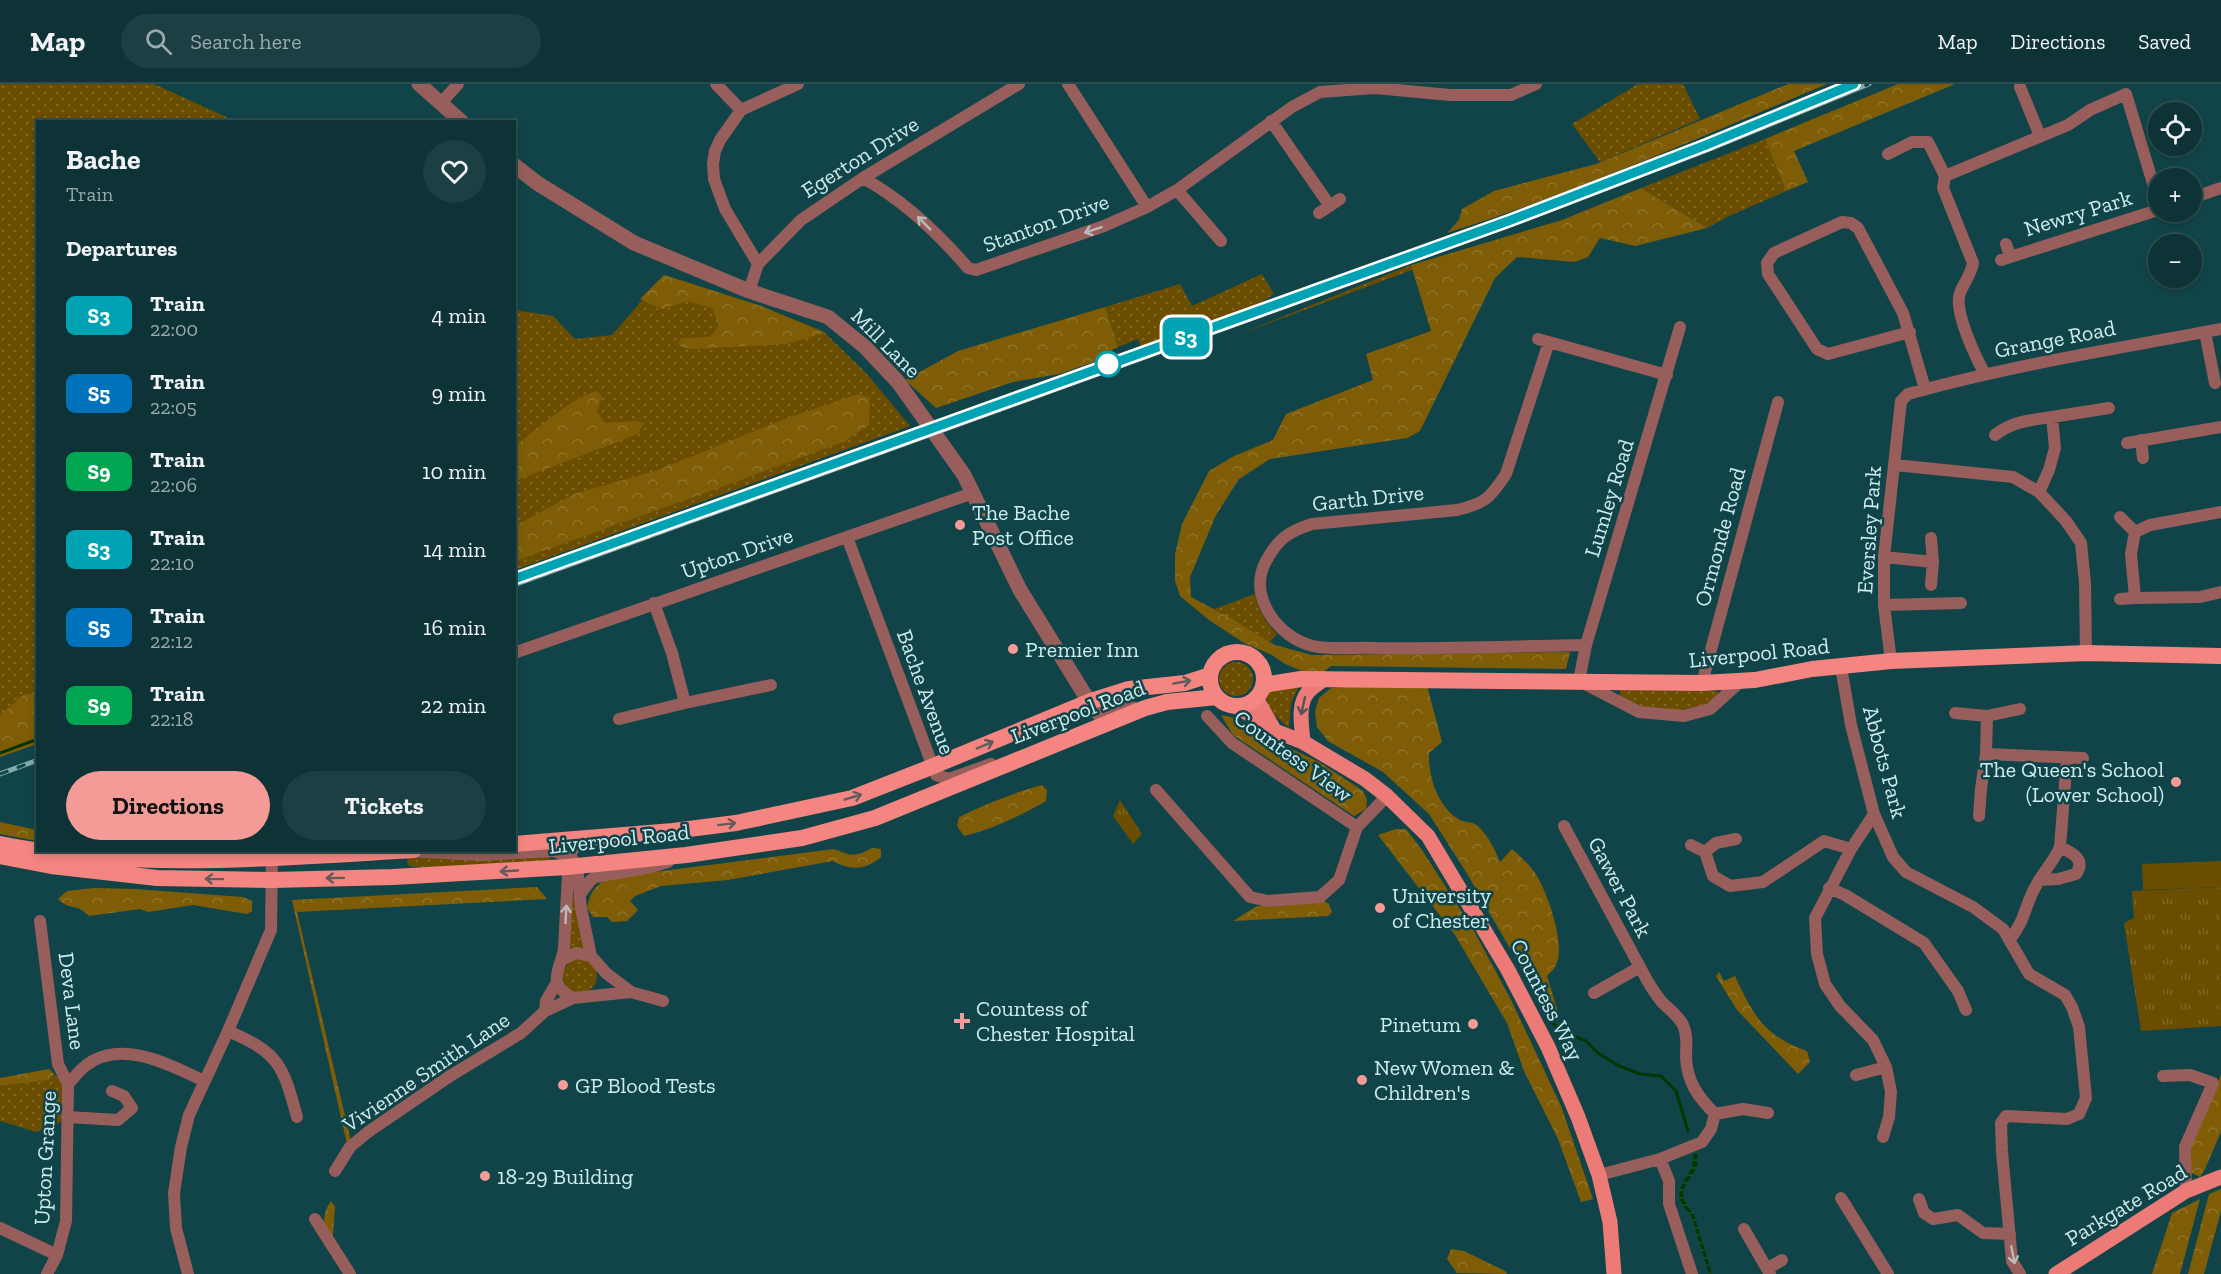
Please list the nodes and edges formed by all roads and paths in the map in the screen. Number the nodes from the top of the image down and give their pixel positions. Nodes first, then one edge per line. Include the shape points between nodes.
1 (419, 84) edge
2 (458, 84) edge
3 (716, 84) edge
4 (798, 84) edge
5 (1020, 84) edge
6 (1536, 84) edge
7 (1074, 86) edge
8 (1375, 86) edge
9 (2019, 87) dead end
10 (2124, 89) edge
11 (441, 103) junction
12 (741, 110) junction
13 (460, 120) edge
14 (1271, 121) junction
15 (2040, 136) junction
16 (1888, 154) dead end
17 (884, 165) junction
18 (516, 167) edge
19 (2148, 168) edge
20 (1945, 176) junction
21 (863, 178) junction
22 (882, 188) junction
23 (2221, 188) edge
24 (1177, 190) junction
25 (2202, 195) edge
26 (1340, 199) dead end
27 (1147, 207) junction
28 (2148, 213) edge
29 (1221, 241) dead end
30 (2006, 253) dead end
31 (758, 264) junction
32 (748, 291) junction
33 (1680, 327) dead end
34 (2221, 329) edge
35 (1910, 332) junction
36 (2205, 332) junction
37 (1985, 374) junction
38 (1667, 375) junction
39 (2215, 383) dead end
40 (1925, 389) junction
41 (1901, 401) joint
42 (1778, 402) dead end
43 (2109, 408) dead end
44 (2052, 417) junction
45 (2221, 427) edge
46 (1995, 435) dead end
47 (2141, 440) junction
48 (2127, 442) dead end
49 (2144, 459) dead end
50 (1894, 465) junction
51 (2039, 492) junction
52 (973, 493) junction
53 (2221, 512) edge
54 (2120, 517) dead end
55 (2135, 532) junction
56 (847, 537) junction
57 (1931, 538) dead end
58 (1884, 557) junction
59 (1933, 562) junction
60 (1931, 585) dead end
61 (2221, 592) edge
62 (2135, 598) junction
63 (2120, 599) dead end
64 (654, 603) junction
65 (1961, 603) dead end
66 (1884, 605) junction
67 (1586, 645) junction
68 (516, 652) edge
69 (2086, 653) junction
70 (2221, 656) edge
71 (1891, 661) junction
72 (1260, 664) junction
73 (1841, 667) junction
74 (1210, 675) junction
75 (1301, 679) junction
76 (1324, 680) junction
77 (1579, 681) junction
78 (1741, 681) junction
79 (1702, 683) junction
80 (771, 685) dead end
81 (1260, 692) junction
82 (1217, 697) junction
83 (1091, 701) junction
84 (685, 703) junction
85 (1236, 706) junction
86 (1145, 708) junction
87 (2019, 709) dead end
88 (1955, 713) dead end
89 (1207, 716) dead end
90 (1987, 716) junction
91 (620, 718) dead end
92 (1275, 731) junction
93 (1303, 742) junction
94 (1986, 754) junction
95 (1022, 757) junction
96 (2067, 758) junction
97 (2083, 758) dead end
98 (931, 767) junction
99 (1156, 790) dead end
100 (1387, 796) junction
101 (1874, 814) junction
102 (1979, 816) dead end
103 (1564, 826) dead end
104 (1357, 827) junction
105 (585, 838) junction
106 (1736, 839) dead end
107 (0, 844) edge
108 (516, 844) edge
109 (1691, 845) dead end
110 (2060, 848) junction
111 (1851, 849) junction
112 (36, 852) edge
113 (38, 852) edge
114 (361, 852) edge
115 (424, 852) edge
116 (1705, 852) junction
117 (272, 854) edge
118 (686, 855) junction
119 (0, 856) edge
120 (571, 863) junction
121 (273, 880) junction
122 (2039, 880) junction
123 (1829, 888) junction
124 (580, 894) junction
125 (40, 921) dead end
126 (2010, 939) junction
127 (562, 960) junction
128 (595, 961) junction
129 (1640, 967) junction
130 (557, 982) junction
131 (631, 993) junction
132 (1594, 993) dead end
133 (592, 995) junction
134 (573, 998) junction
135 (663, 1001) dead end
136 (1966, 1010) dead end
137 (545, 1011) junction
138 (228, 1031) junction
139 (1886, 1067) junction
140 (1856, 1075) dead end
141 (2163, 1076) dead end
142 (204, 1081) junction
143 (68, 1084) junction
144 (112, 1091) dead end
145 (1768, 1113) dead end
146 (1715, 1114) junction
147 (67, 1117) junction
148 (297, 1117) dead end
149 (1883, 1137) dead end
150 (1660, 1159) junction
151 (335, 1171) dead end
152 (1599, 1175) junction
153 (2221, 1177) edge
154 (2186, 1191) junction
155 (1841, 1198) dead end
156 (1919, 1199) dead end
157 (315, 1219) dead end
158 (0, 1228) edge
159 (1744, 1229) dead end
160 (2010, 1234) junction
161 (57, 1255) junction
162 (1782, 1260) dead end
163 (1769, 1271) edge
164 (47, 1274) edge
165 (188, 1274) edge
166 (350, 1274) edge
167 (1614, 1274) edge
168 (1692, 1274) edge
169 (1888, 1274) edge
170 (2020, 1274) edge
171 (2056, 1274) edge

1 - 11 street
2 - 11 street
3 - 12 street
4 - 12 street
5 - 17 street, Egerton Drive
6 - 8 street via 1511,95 1450,95
7 - 27 street
8 - 14 street via 1320,92
9 - 15 street
10 - 15 street via 2068,125
10 - 19 street
11 - 13 street
12 - 31 street via 715,152 714,179 725,208
14 - 24 street
14 - 26 street via 1324,209
15 - 20 street
16 - 20 street via 1912,142 1928,142
17 - 21 street, Egerton Drive
17 - 22 street
18 - 32 street, Mill Lane via 634,243
20 - 37 street via 1943,188 1973,263 1959,294 1958,307 1970,346
21 - 22 street, Stanton Drive
21 - 31 street, Egerton Drive via 801,220
27 -> 22 street, Stanton Drive via 976,270 968,268 917,216
23 - 25 street
24 - 27 street
24 - 29 street via 1215,226
28 - 30 street, Newry Park
31 - 32 street, Egerton Drive
32 - 52 street, Mill Lane via 828,317 865,347 898,382 950,453
33 - 38 street, Lumley Road
34 - 36 street, Grange Road
35 - 35 street via 1864,239 1851,223 1842,222 1774,253 1767,262 1768,274 1817,350 1828,354
35 - 40 street
36 - 37 street, Grange Road
36 - 39 street
37 - 40 street, Grange Road
38 - 67 street, Lumley Road
38 - 67 street, Garth Drive via 1543,341 1506,474 1480,504 1457,510 1312,524 1292,531 1274,546 1263,569 1260,595 1270,616 1289,635 1313,646
40 - 41 street, Grange Road via 1908,394
41 - 50 street, Eversley Park
42 - 79 street, Ormonde Road
43 - 44 street
44 - 46 street via 2021,422
44 - 51 street via 2055,448
45 - 47 street
47 - 48 street
47 - 49 street
50 - 51 street via 2013,477
50 - 58 street, Eversley Park
51 - 69 street via 2081,543
52 - 56 street, Upton Drive
52 - 83 street, Mill Lane via 1020,590
53 - 55 street via 2150,525
54 - 55 street
55 - 62 street via 2131,554
56 - 64 street, Upton Drive
56 - 98 street, Bache Avenue
57 - 59 street
58 - 59 street
58 - 66 street, Eversley Park
59 - 60 street
61 - 62 street via 2200,597
62 - 63 street
64 - 68 street, Upton Drive
64 - 84 street
65 - 66 street
66 - 71 street, Eversley Park
67 - 77 street, Lumley Road
69 - 70 highway, Liverpool Road
69 - 71 highway, Liverpool Road
71 - 73 highway, Liverpool Road
72 - 74 highway via 1248,654 1233,652 1217,660
72 - 75 highway, Liverpool Road
72 - 81 highway via 1264,673
73 - 78 highway, Liverpool Road
73 - 101 street, Abbots Park
74 - 82 highway
83 -> 74 highway, Liverpool Road via 1129,689
75 - 76 highway, Liverpool Road
75 - 81 highway, Liverpool Road
76 - 77 highway, Liverpool Road
76 -> 93 main road via 1307,693 1303,703
77 - 78 street via 1639,712 1684,716 1710,709
77 - 79 highway, Liverpool Road
78 - 79 highway, Liverpool Road
80 - 84 street
81 - 85 highway via 1249,703
81 - 92 main road
82 - 85 highway
82 - 86 highway, Liverpool Road
83 - 86 street via 1100,714
98 -> 83 highway, Liverpool Road
84 - 91 street
85 - 92 main road, Countess Way
86 - 95 highway, Liverpool Road
87 - 90 street
88 - 90 street
89 - 104 street, Countess View via 1232,743
90 - 94 street
92 - 93 main road, Countess Way
93 - 100 main road, Countess Way
94 - 96 street
94 - 102 street
95 - 98 street, Bache Avenue via 949,779 936,775
95 - 118 highway, Liverpool Road via 876,818 802,837
96 - 97 street
96 - 110 street
105 -> 98 highway, Liverpool Road via 725,824 796,811 852,798
99 - 104 street via 1250,897 1269,901 1320,897 1338,880
100 - 104 street
100 - 152 main road, Countess Way via 1428,836 1508,970 1548,1047
101 - 111 street
101 - 126 street, Abbots Park via 1893,857 1906,872 1973,907
103 - 129 street, Gawer Park
105 - 108 highway, Liverpool Road
105 - 118 highway via 577,849 583,857 634,852
105 - 120 street via 577,843
106 - 116 street via 1716,843
107 - 112 highway
109 - 116 street
110 - 122 street
110 - 122 street via 2080,861 2080,868 2076,874
111 - 116 street via 1824,841 1763,882 1730,886 1713,876
111 - 123 street
113 - 117 highway via 160,860
114 - 117 highway
115 - 120 street via 480,855 554,851
117 - 121 street
118 - 120 highway, Liverpool Road
118 - 124 street via 651,867 596,877
121 -> 119 highway, Liverpool Road via 157,878
120 -> 121 highway, Liverpool Road via 393,877
120 - 124 street
127 -> 120 street
121 - 138 street via 271,930
122 - 126 street via 2019,929
123 - 136 street via 1924,943 1958,991
123 - 139 street via 1815,918 1816,954 1825,984 1873,1040
124 - 128 street
125 - 143 street, Deva Lane via 58,1064
126 - 160 street, Abbots Park via 2029,974 2065,995 2072,1007 2079,1027 2086,1098 2079,1114 2067,1119 2006,1116 2001,1124
127 - 128 street via 576,953
127 - 130 street
128 - 131 street
128 - 133 street via 602,972 600,985
129 - 132 street, Gawer Park
129 - 146 street, Gawer Park via 1662,1002 1684,1026 1688,1077
130 - 134 street
130 - 137 street, Vivienne Smith Lane
131 - 133 street
131 - 135 street
133 - 134 street
134 - 137 street, Vivienne Smith Lane
137 - 151 street, Vivienne Smith Lane via 521,1033 450,1076 358,1140
138 - 142 street
138 - 148 street via 256,1043 272,1056 283,1073
139 - 140 street
139 - 149 street via 1891,1092
141 - 154 street via 2190,1075 2212,1083 2185,1147
142 - 143 street, Upton Grange via 150,1056 111,1055 84,1066
142 - 165 street via 189,1115 174,1193 176,1228
143 - 147 street, Upton Grange
144 - 147 street via 124,1096 132,1108 118,1120
145 - 146 street via 1743,1109
146 - 150 street via 1702,1142
147 - 161 street, Upton Grange via 66,1221
150 - 152 street
150 - 168 street via 1669,1181 1669,1204
152 - 167 main road, Countess Way via 1610,1222
153 - 154 main road, Parkgate Road
154 - 171 main road, Parkgate Road
155 - 169 street
156 - 160 street via 1924,1214 1933,1219 1958,1215 1983,1233
157 - 166 street
158 - 161 street
159 - 163 street
160 -> 170 street, Abbots Park via 2012,1261
161 - 164 street, Upton Grange
162 - 163 street

